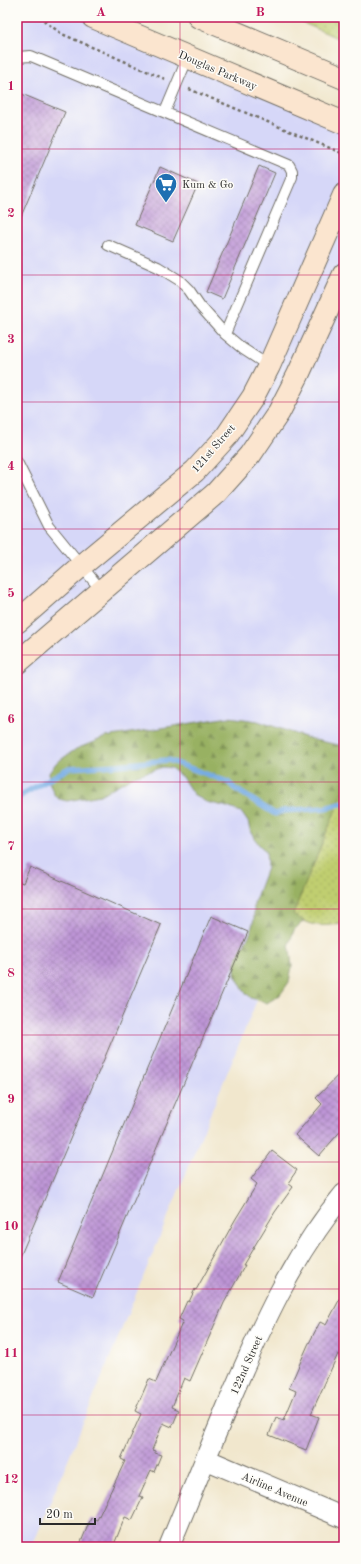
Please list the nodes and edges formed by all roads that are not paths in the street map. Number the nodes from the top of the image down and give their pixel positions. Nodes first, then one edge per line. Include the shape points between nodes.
1 (93, 17) edge
2 (199, 17) edge
3 (17, 57) edge
4 (188, 57) junction
5 (344, 78) edge
6 (165, 112) junction
7 (344, 123) edge
8 (344, 195) edge
9 (108, 245) dead end
10 (344, 274) edge
11 (224, 334) junction
12 (269, 366) junction
13 (17, 462) edge
14 (82, 565) junction
15 (101, 590) junction
16 (17, 622) edge
17 (17, 663) edge
18 (344, 1194) edge
19 (205, 1460) junction
20 (344, 1518) edge
21 (169, 1547) edge

1 - 4 street, Douglas Parkway
2 - 5 street
3 - 6 lane via 31,56
4 - 6 lane
4 - 7 street, Douglas Parkway
6 - 11 lane via 289,165 292,171 292,177
8 - 12 street, 121st Street
9 - 11 lane via 158,267 179,280
10 - 15 street via 279,412 250,455 216,493
11 - 12 lane
12 - 14 street, 121st Street via 253,397 226,437 195,471
13 - 14 lane via 49,526
14 - 15 lane
14 - 16 street, 121st Street
15 - 17 street
18 - 19 street, 122nd Street via 306,1247 278,1295 251,1351
19 - 20 street, Airline Avenue
19 - 21 street, 122nd Street

